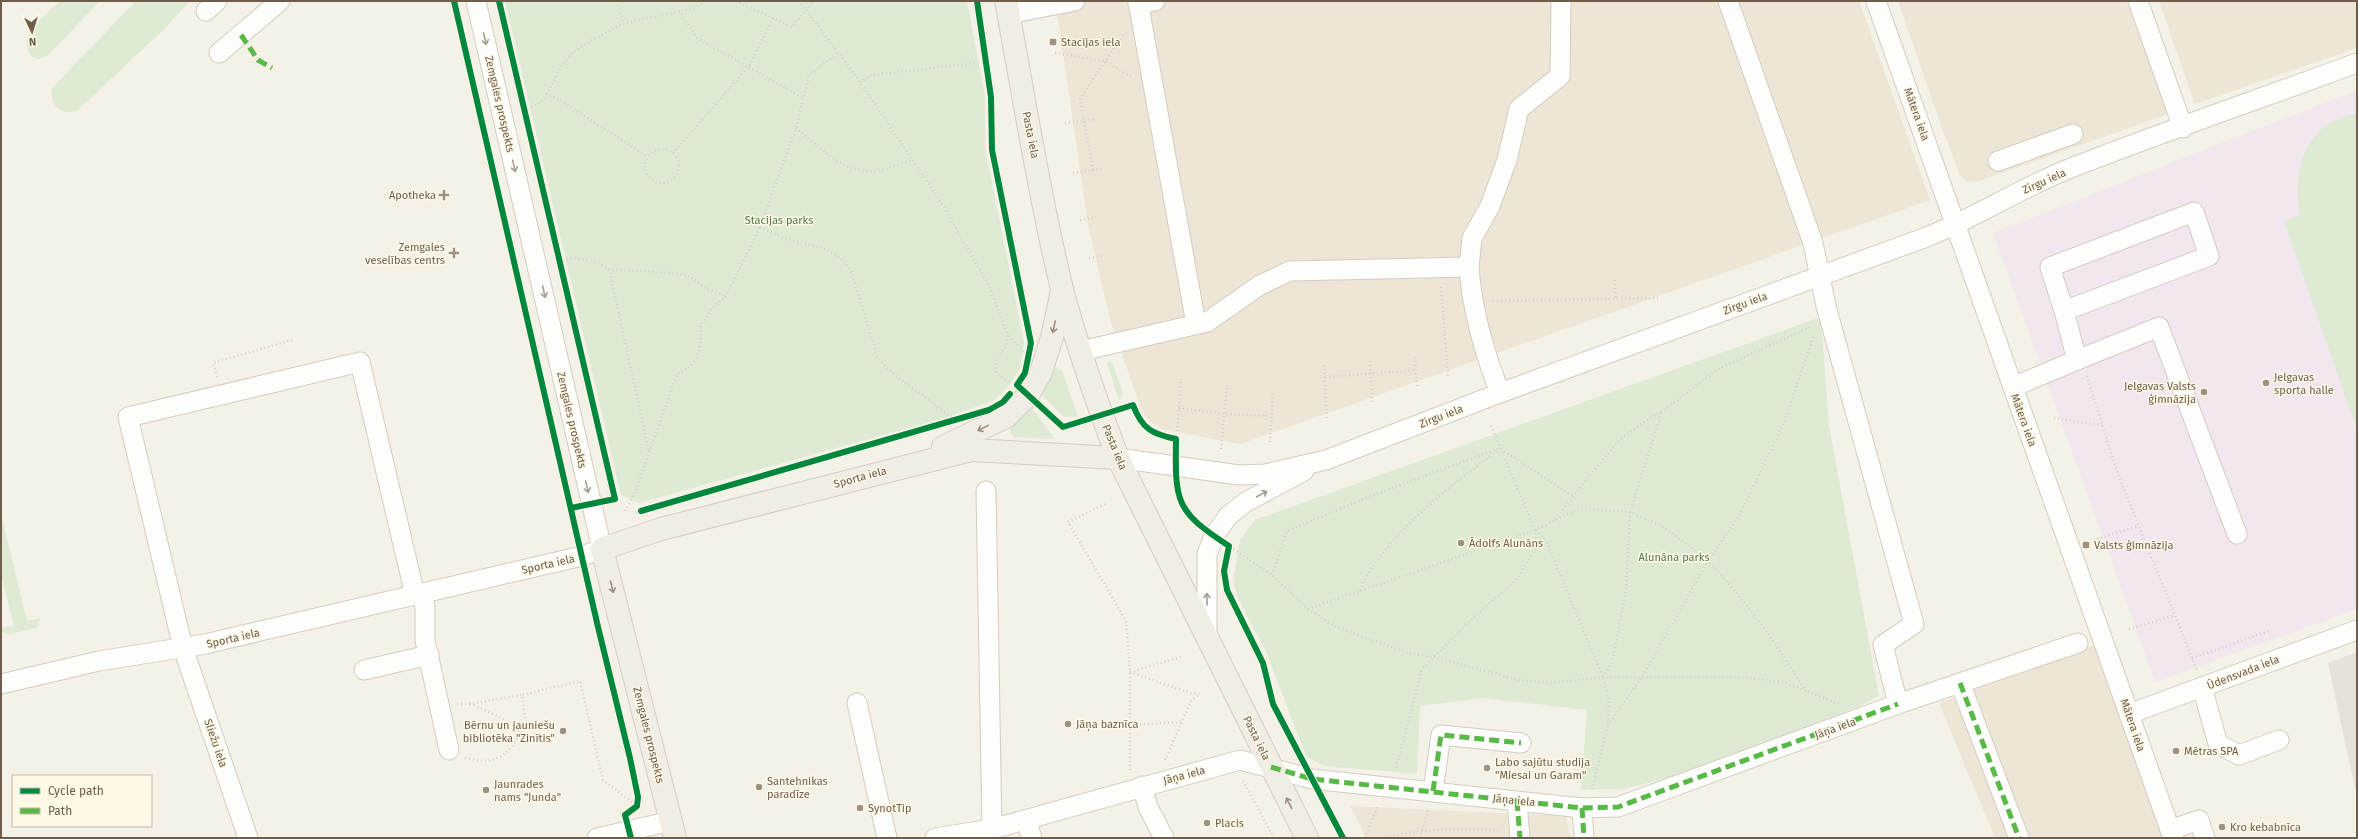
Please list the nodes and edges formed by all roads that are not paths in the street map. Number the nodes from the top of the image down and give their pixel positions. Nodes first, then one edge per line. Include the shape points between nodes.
1 (280, 1) edge
2 (476, 1) edge
3 (1075, 1) edge
4 (1561, 1) edge
5 (1728, 1) edge
6 (1876, 1) edge
7 (2138, 1) edge
8 (1142, 4) edge
9 (1007, 7) edge
10 (219, 53) dead end
11 (2357, 63) edge
12 (2183, 128) junction
13 (1998, 161) dead end
14 (2066, 170) junction
15 (1957, 226) junction
16 (1469, 267) junction
17 (1819, 276) junction
18 (1062, 289) junction
19 (2064, 311) junction
20 (1196, 324) junction
21 (1081, 351) junction
22 (2077, 360) junction
23 (2013, 388) junction
24 (1500, 393) junction
25 (1118, 458) junction
26 (1326, 460) junction
27 (900, 467) junction
28 (986, 491) dead end
29 (2237, 534) dead end
30 (602, 549) junction
31 (419, 594) junction
32 (2357, 630) edge
33 (1208, 638) junction
34 (2078, 643) dead end
35 (184, 648) junction
36 (428, 655) junction
37 (364, 670) dead end
38 (1960, 683) junction
39 (1, 684) edge
40 (2202, 688) junction
41 (857, 703) dead end
42 (1898, 704) junction
43 (2129, 714) junction
44 (2279, 740) dead end
45 (1521, 743) dead end
46 (449, 750) road end
47 (1271, 767) junction
48 (1136, 788) junction
49 (1434, 791) junction
50 (1517, 801) junction
51 (1584, 808) junction
52 (1026, 820) junction
53 (673, 830) edge
54 (992, 830) junction
55 (1520, 834) edge
56 (2172, 834) edge
57 (248, 838) edge
58 (597, 838) edge
59 (887, 838) edge
60 (935, 838) edge
61 (1032, 838) edge
62 (1164, 838) edge
63 (1307, 838) edge
64 (1584, 838) edge
65 (2019, 838) edge
66 (2205, 838) edge

1 - 10 street
2 -> 30 street, Zemgales prospekts
3 - 9 street
4 - 16 street via 1560,76 1519,109 1507,160 1490,206 1472,238
5 - 17 street via 1813,244
6 - 15 street, Mātera iela
7 - 12 street
8 - 20 street via 1154,92
9 - 18 main road, Pasta iela
11 - 12 street, Zirgu iela
12 - 14 street, Zirgu iela
13 - 14 street via 2065,137
14 - 15 street, Zirgu iela via 2004,199
15 - 17 street, Zirgu iela
15 - 23 street, Mātera iela
16 - 20 street via 1290,271 1260,285 1207,322
16 - 24 street via 1472,301 1488,362
17 - 24 street, Zirgu iela
17 - 42 street via 1914,624 1883,645
18 - 21 main road, Pasta iela
18 -> 27 main road via 1052,337 1041,372 1019,405 1006,417
19 - 19 street via 2050,268 2194,212 2209,256
19 - 22 street
20 - 21 street
21 - 25 main road, Pasta iela
22 - 23 street
22 - 29 street via 2159,327
23 - 43 street, Mātera iela
24 - 26 street, Zirgu iela
25 - 26 street, Zirgu iela via 1239,475 1265,474
25 - 27 main road, Sporta iela via 971,450
25 - 33 main road, Pasta iela
33 -> 26 street via 1207,554 1214,536 1228,516 1246,502
27 - 30 main road, Sporta iela via 641,535
28 - 54 street
30 - 31 street, Sporta iela
30 -> 53 main road, Zemgales prospekts
31 - 35 street, Sporta iela
31 - 35 street, Sliežu iela via 360,362 128,417
31 - 36 street via 425,607 425,640
32 - 40 street, Ūdensvada iela
33 - 47 main road, Pasta iela
34 - 38 street, Jāņa iela
35 - 39 street, Sporta iela via 99,661
35 - 57 street, Sliežu iela
36 - 37 street
36 - 46 street
38 - 42 street, Jāņa iela
38 - 65 street
40 - 43 street, Ūdensvada iela
40 - 44 street via 2218,744 2239,755
41 - 59 street
42 - 51 street, Jāņa iela via 1618,808
43 - 56 street, Mātera iela
45 - 49 street via 1441,735
47 - 48 street, Jāņa iela via 1240,760
47 - 49 street, Jāņa iela via 1312,779
63 -> 47 main road, Pasta iela
48 - 52 street, Jāņa iela
48 - 62 street
49 - 50 street, Jāņa iela
50 - 51 street, Jāņa iela
50 - 55 street
51 - 64 street
52 - 54 street, Jāņa iela
52 - 61 street
53 - 58 street
54 - 60 street, Jāņa iela
56 - 66 street via 2199,820

